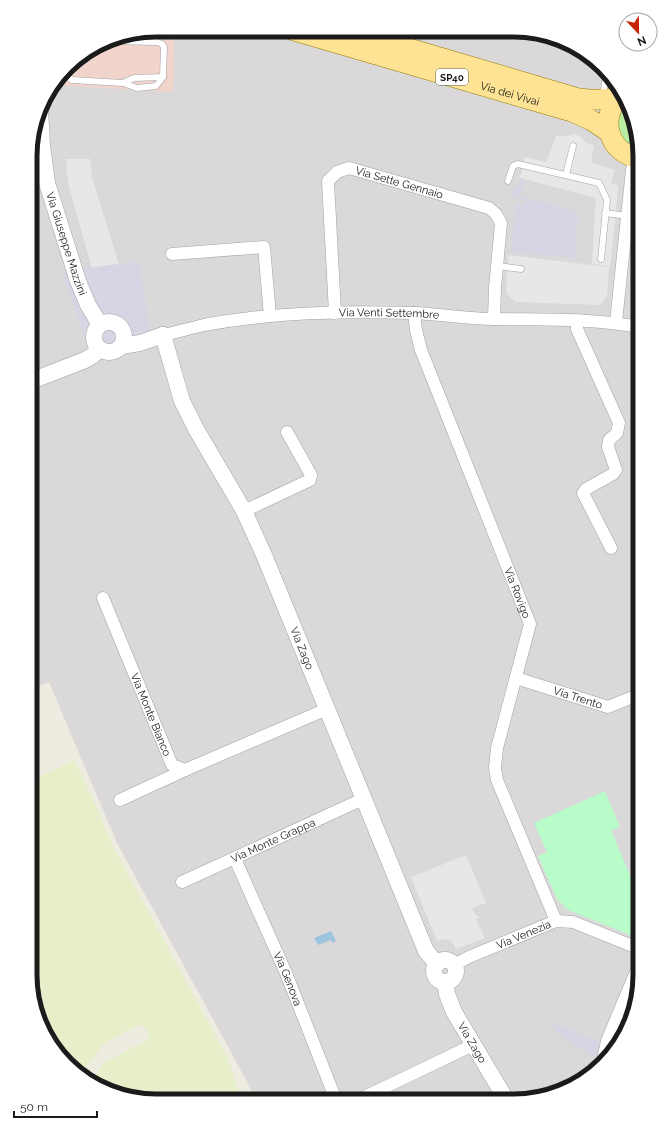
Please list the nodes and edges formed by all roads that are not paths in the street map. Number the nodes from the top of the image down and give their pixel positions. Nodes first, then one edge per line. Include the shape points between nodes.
1 (316, 37) edge
2 (370, 37) edge
3 (124, 41) edge
4 (68, 77) edge
5 (163, 77) junction
6 (123, 83) junction
7 (612, 94) edge
8 (41, 126) edge
9 (609, 132) junction
10 (573, 146) dead end
11 (633, 156) edge
12 (633, 168) edge
13 (566, 176) junction
14 (508, 181) dead end
15 (605, 213) junction
16 (628, 216) junction
17 (172, 254) dead end
18 (601, 259) dead end
19 (497, 266) junction
20 (521, 269) dead end
21 (335, 312) junction
22 (414, 313) junction
23 (270, 316) junction
24 (494, 319) junction
25 (577, 321) junction
26 (616, 322) junction
27 (100, 325) junction
28 (633, 326) edge
29 (122, 328) junction
30 (163, 335) junction
31 (121, 346) junction
32 (99, 349) junction
33 (37, 379) edge
34 (288, 432) dead end
35 (244, 511) junction
36 (611, 548) dead end
37 (103, 598) dead end
38 (516, 678) junction
39 (633, 697) edge
40 (327, 709) junction
41 (186, 770) junction
42 (363, 799) junction
43 (120, 800) dead end
44 (235, 858) junction
45 (182, 882) dead end
46 (556, 921) junction
47 (633, 946) edge
48 (437, 964) junction
49 (454, 965) junction
50 (633, 979) edge
51 (445, 982) junction
52 (473, 1045) junction
53 (605, 1051) edge
54 (334, 1094) edge
55 (371, 1094) edge
56 (502, 1094) edge

1 - 9 main road, Via dei Vivai / SP40 via 573,112
2 - 7 main road, Via dei Vivai / SP40 via 578,98 589,100
3 - 5 lane via 162,44
4 - 6 lane via 72,80
5 - 6 lane via 134,78
5 - 6 lane via 156,86 137,88
7 - 9 main road, SP40 via 614,104 609,113
8 - 27 street, Via Giuseppe Mazzini via 47,183 80,287
9 - 11 main road, SP40 via 618,149
10 - 13 lane
12 - 16 street
13 - 14 lane via 518,164 513,166
13 - 15 lane via 599,183 607,200
15 - 16 lane
15 - 18 lane
16 - 26 street
17 - 23 street via 264,246
19 - 20 lane
19 - 21 street, Via Sette Gennaio via 501,223 494,211 349,168 337,172 328,181
19 - 24 street, Via Sette Gennaio
21 - 22 street, Via Venti Settembre
21 - 23 street, Via Venti Settembre
22 - 24 street, Via Venti Settembre
22 - 38 street, Via Rovigo via 421,350 530,624
23 - 30 street, Via Venti Settembre via 205,325
24 - 25 street, Via Venti Settembre
25 - 26 street, Via Venti Settembre
25 - 36 street via 577,329 619,423 617,433 610,440 608,447 616,470 583,493
26 - 28 street, Via Venti Settembre
27 - 29 street via 109,322
27 - 32 street via 94,336
29 - 30 street via 133,334
29 - 31 street via 124,337
30 - 31 street
30 - 35 street, Via Zago via 182,401
31 - 32 street via 108,352
32 - 33 street via 85,360
34 - 35 street via 311,475 310,480
35 - 40 street, Via Zago
37 - 41 street, Via Monte Bianco via 172,765
38 - 39 street, Via Trento via 608,707
38 - 46 street, Via Rovigo via 497,748 495,768 497,780
40 - 41 street
40 - 42 street, Via Zago
41 - 43 street
42 - 44 street, Via Monte Grappa
42 - 48 street, Via Zago via 426,951
44 - 45 street, Via Monte Grappa
44 - 54 street, Via Genova via 286,973
46 - 47 street, Via Venezia via 573,922
46 - 49 street, Via Venezia
48 - 49 street via 440,961 447,961
48 - 51 street, Via Zago via 435,976
49 - 51 street via 455,974 452,980
50 - 53 street
51 - 52 street, Via Zago via 454,1012
52 - 55 street
52 - 56 street, Via Zago

